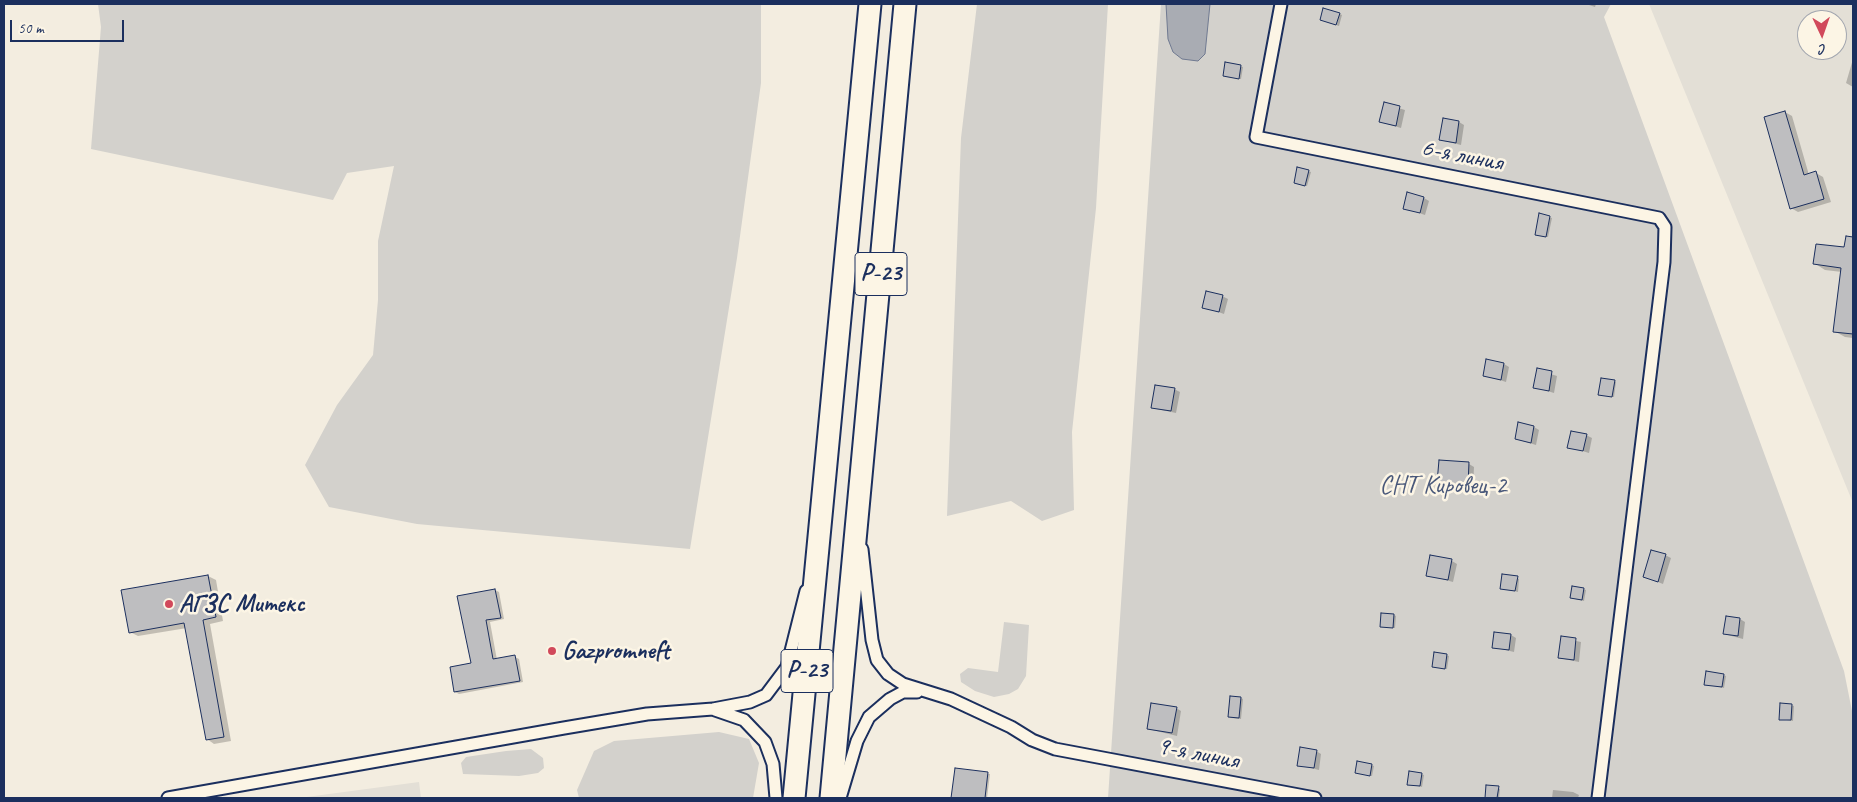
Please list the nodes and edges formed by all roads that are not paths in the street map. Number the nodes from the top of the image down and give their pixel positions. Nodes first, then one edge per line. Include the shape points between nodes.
1 (870, 4) edge
2 (905, 4) edge
3 (1281, 4) edge
4 (858, 517) junction
5 (819, 545) junction
6 (929, 691) junction
7 (714, 709) junction
8 (168, 798) edge
9 (776, 798) edge
10 (794, 798) edge
11 (831, 798) edge
12 (840, 798) edge
13 (1315, 798) edge
14 (1598, 798) edge

1 - 5 highway, Р-23
2 - 4 highway, Р-23
3 - 14 street, 6-я линия via 1256,137 1659,218 1665,227 1664,262
4 - 6 street, 9-я линия via 877,660 888,674 903,684
4 - 11 highway, Р-23
5 - 7 street via 786,667 778,681 766,695 750,702
5 - 10 highway, Р-23
6 - 12 street via 903,692 879,706 869,717 857,740
6 - 13 street, 9-я линия via 1055,749
7 - 8 street via 620,719
7 - 9 street via 744,720 765,742 773,764

